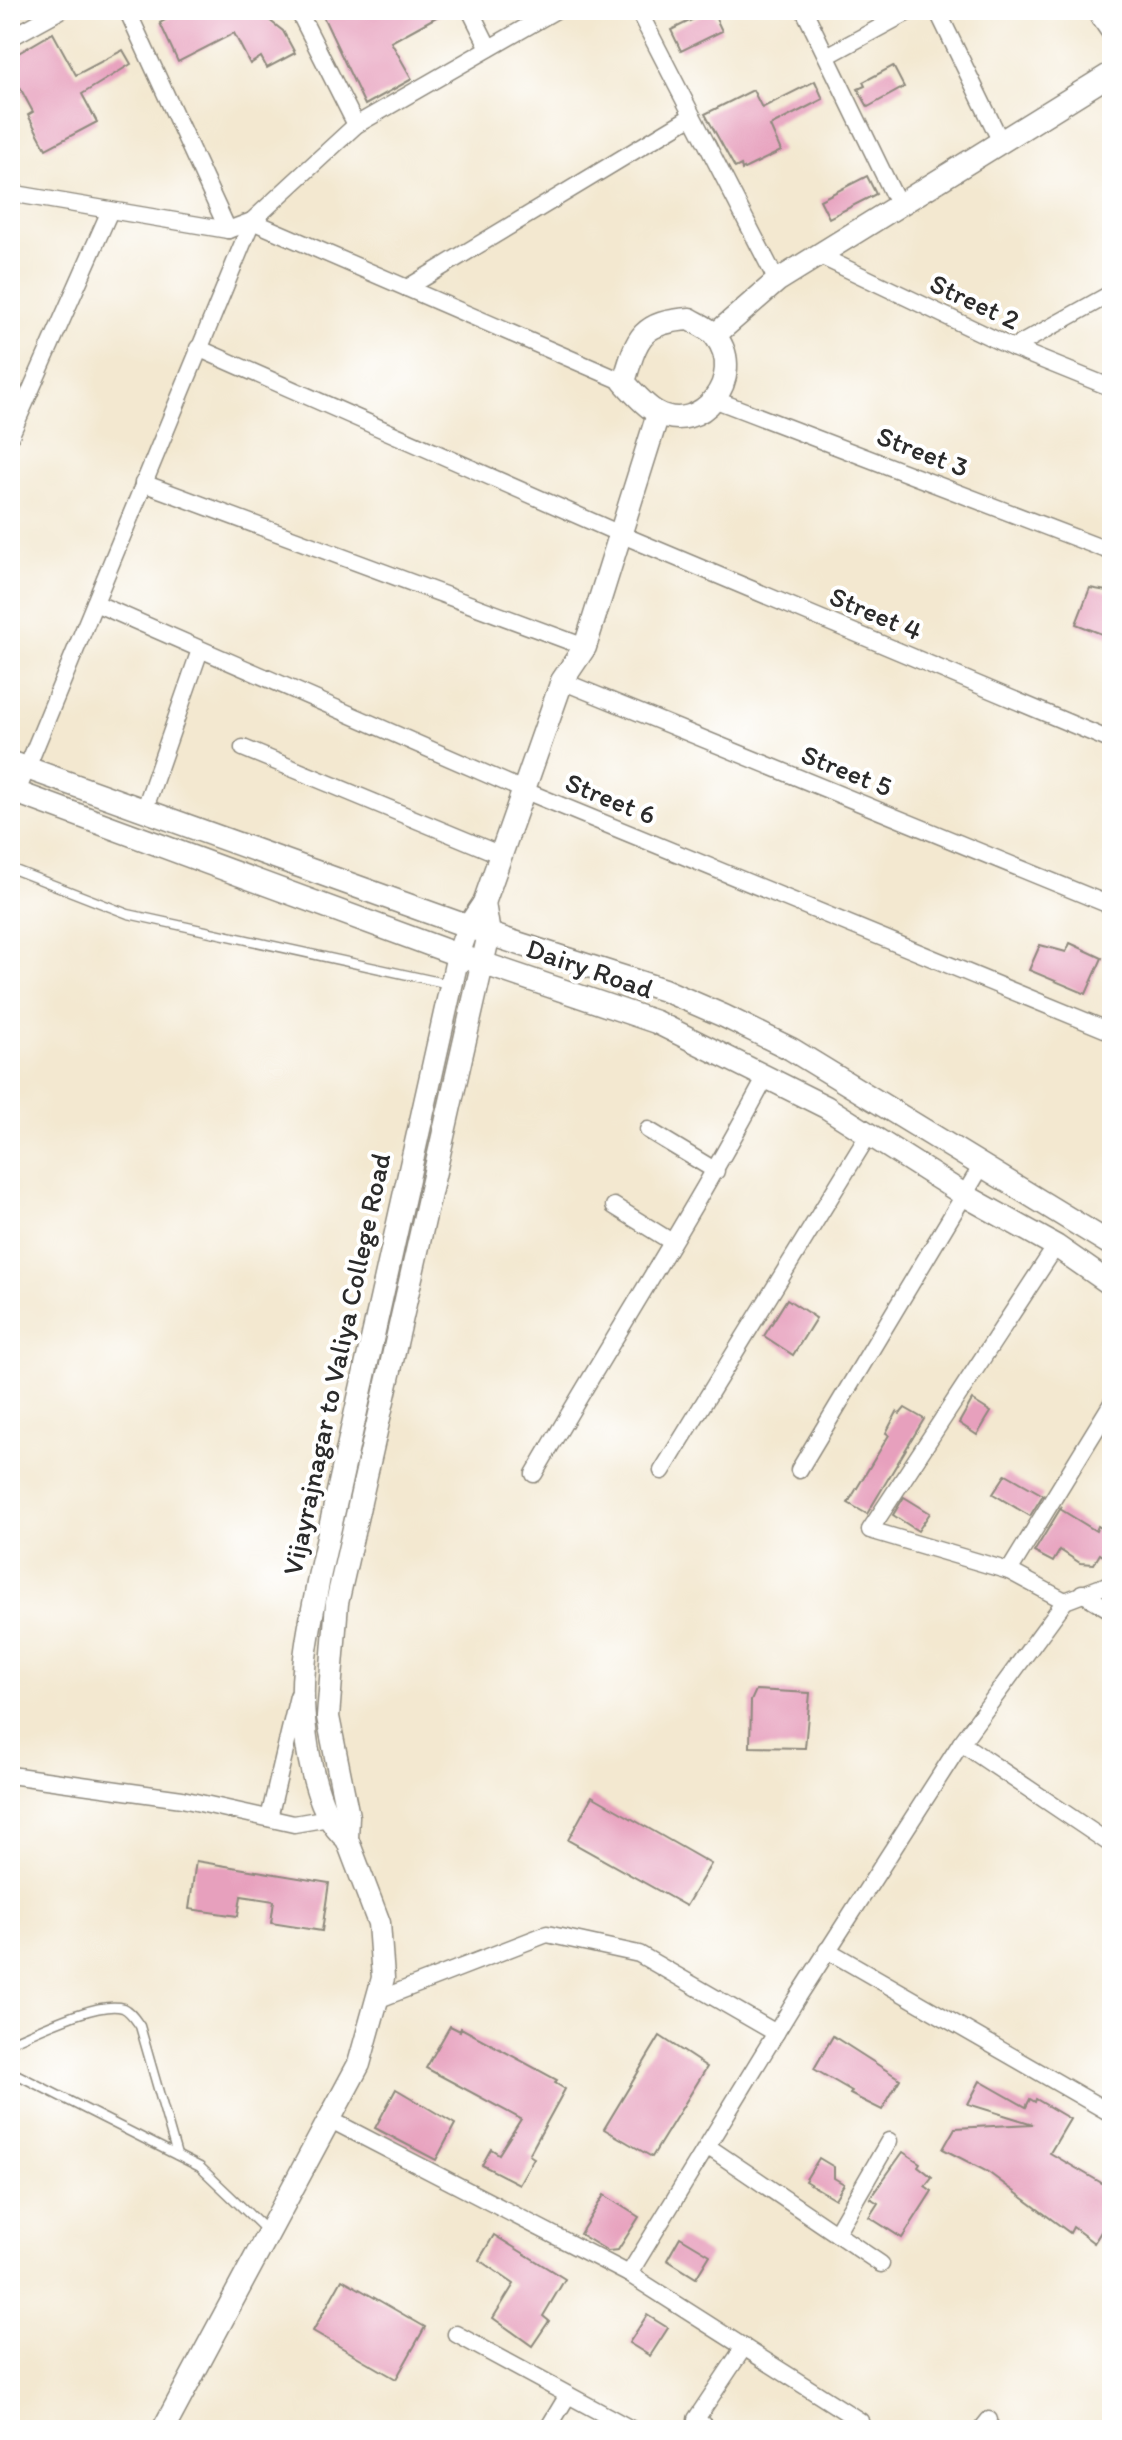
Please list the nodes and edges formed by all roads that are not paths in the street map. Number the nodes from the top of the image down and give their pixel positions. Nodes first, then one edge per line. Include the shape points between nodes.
1 (61, 10) edge
2 (127, 10) edge
3 (298, 10) edge
4 (470, 10) edge
5 (556, 10) edge
6 (638, 10) edge
7 (804, 10) edge
8 (912, 10) edge
9 (937, 10) edge
10 (1094, 10) edge
11 (1112, 36) edge
12 (10, 38) edge
13 (489, 48) junction
14 (827, 56) junction
15 (1112, 73) edge
16 (692, 116) junction
17 (356, 125) junction
18 (1001, 142) junction
19 (10, 193) edge
20 (899, 206) junction
21 (109, 213) junction
22 (252, 221) junction
23 (228, 230) junction
24 (818, 255) junction
25 (777, 281) junction
26 (407, 288) junction
27 (1112, 293) edge
28 (715, 335) junction
29 (198, 348) junction
30 (1013, 348) junction
31 (624, 382) junction
32 (1112, 388) edge
33 (716, 400) junction
34 (658, 414) junction
35 (10, 437) edge
36 (143, 483) junction
37 (620, 534) junction
38 (1112, 552) edge
39 (95, 603) junction
40 (585, 647) junction
41 (200, 650) junction
42 (562, 681) junction
43 (1112, 741) edge
44 (243, 748) dead end
45 (19, 766) edge
46 (523, 790) junction
47 (13, 791) edge
48 (144, 811) junction
49 (501, 855) junction
50 (10, 868) edge
51 (484, 903) junction
52 (1112, 906) edge
53 (468, 927) junction
54 (489, 934) junction
55 (458, 955) junction
56 (481, 963) junction
57 (451, 985) junction
58 (1112, 1032) edge
59 (767, 1075) junction
60 (648, 1130) dead end
61 (869, 1134) junction
62 (981, 1167) junction
63 (716, 1171) junction
64 (966, 1196) junction
65 (614, 1206) dead end
66 (672, 1242) junction
67 (1112, 1245) edge
68 (1056, 1246) junction
69 (1112, 1285) edge
70 (1112, 1403) edge
71 (799, 1470) dead end
72 (662, 1471) dead end
73 (534, 1474) dead end
74 (1009, 1571) junction
75 (1112, 1583) edge
76 (1082, 1593) junction
77 (1065, 1601) junction
78 (1112, 1611) edge
79 (303, 1671) junction
80 (961, 1743) junction
81 (10, 1775) edge
82 (269, 1818) junction
83 (329, 1818) junction
84 (347, 1839) junction
85 (1112, 1845) edge
86 (827, 1950) junction
87 (377, 2000) junction
88 (776, 2033) junction
89 (10, 2042) edge
90 (10, 2071) edge
91 (1112, 2114) edge
92 (329, 2119) junction
93 (889, 2141) dead end
94 (707, 2146) junction
95 (177, 2155) junction
96 (268, 2233) junction
97 (836, 2233) junction
98 (881, 2264) dead end
99 (629, 2274) junction
100 (456, 2334) dead end
101 (744, 2347) junction
102 (568, 2395) junction
103 (697, 2426) edge
104 (163, 2430) edge
105 (547, 2430) edge
106 (633, 2430) edge
107 (861, 2430) edge

1 - 12 street
2 - 23 street
3 - 17 street
4 - 13 street
5 - 13 street
6 - 16 street
7 - 14 street
8 - 14 street
9 - 18 street
10 - 11 street
13 - 17 street
14 - 20 street
15 - 18 street
16 - 25 street
16 - 26 street
17 - 22 street
18 - 20 street
19 - 21 street
20 - 24 street
21 - 23 street
21 - 35 street
22 - 23 street
22 - 26 street
22 - 29 street
24 - 25 street
24 - 30 street, Street 2
25 - 28 street
26 - 31 street
27 - 30 street
28 - 31 street via 690,319 660,321 637,339
28 - 33 street via 726,355 726,379
29 - 36 street
29 - 37 street, Street 4
30 - 32 street, Street 2
31 - 34 street
33 - 34 street via 689,417
33 - 38 street, Street 3
34 - 37 street, Vijayrajnagar to Valiya College Road
36 - 39 street
36 - 40 street
37 - 40 street, Vijayrajnagar to Valiya College Road
37 - 43 street, Street 4
39 - 41 street, Street 6
39 - 45 street
40 - 42 street, Vijayrajnagar to Valiya College Road
41 - 46 street, Street 6
41 - 48 street
42 - 46 street, Vijayrajnagar to Valiya College Road
42 - 52 street, Street 5
44 - 49 street
45 - 47 street
45 - 48 street, Dairy Road
46 - 49 street, Vijayrajnagar to Valiya College Road
46 - 58 street, Street 6
47 - 55 street, Dairy Road
48 - 53 street, Dairy Road
49 - 51 street, Vijayrajnagar to Valiya College Road
50 - 57 lane via 128,914
51 - 53 street, Vijayrajnagar to Valiya College Road
51 - 54 street, Vijayrajnagar to Valiya College Road
53 - 54 street, Dairy Road
53 - 55 street, Vijayrajnagar to Valiya College Road
54 - 56 street, Vijayrajnagar to Valiya College Road
54 - 62 street, Dairy Road via 664,990 724,1016 791,1049
55 - 56 street, Dairy Road
55 - 57 street, Vijayrajnagar to Valiya College Road
56 - 59 street, Dairy Road via 656,1022
56 - 84 street, Vijayrajnagar to Valiya College Road via 337,1603 328,1717 348,1816
57 - 79 street, Vijayrajnagar to Valiya College Road via 319,1577
59 - 61 street, Dairy Road
59 - 63 street
60 - 63 street
61 - 64 street, Dairy Road
61 - 72 street
62 - 64 street
62 - 67 street, Dairy Road
63 - 66 street
64 - 68 street, Dairy Road
64 - 71 street
65 - 66 street
66 - 73 street
68 - 69 street, Dairy Road
68 - 74 street via 870,1530
70 - 74 street
74 - 77 street
75 - 76 street
76 - 77 street
76 - 78 street
77 - 80 street
79 - 82 street
79 - 83 street, Vijayrajnagar to Valiya College Road via 311,1764
80 - 85 street
80 - 86 street
81 - 82 street via 182,1799
82 - 83 street via 294,1824
83 - 84 street, Vijayrajnagar to Valiya College Road
84 - 87 street, Vijayrajnagar to Valiya College Road via 379,1923 383,1978
86 - 88 street
86 - 91 street
87 - 88 street via 547,1934 639,1954
87 - 92 street, Vijayrajnagar to Valiya College Road via 359,2064
88 - 94 street
89 - 95 lane via 95,2009 127,2009 140,2026
90 - 95 lane
92 - 96 street, Vijayrajnagar to Valiya College Road
92 - 99 street
93 - 97 street
94 - 97 street
94 - 99 street
95 - 96 lane via 214,2178
96 - 104 street, Vijayrajnagar to Valiya College Road
97 - 98 street
99 - 101 street
100 - 102 street
101 - 103 street
101 - 107 street via 860,2421
102 - 105 street
102 - 106 street

